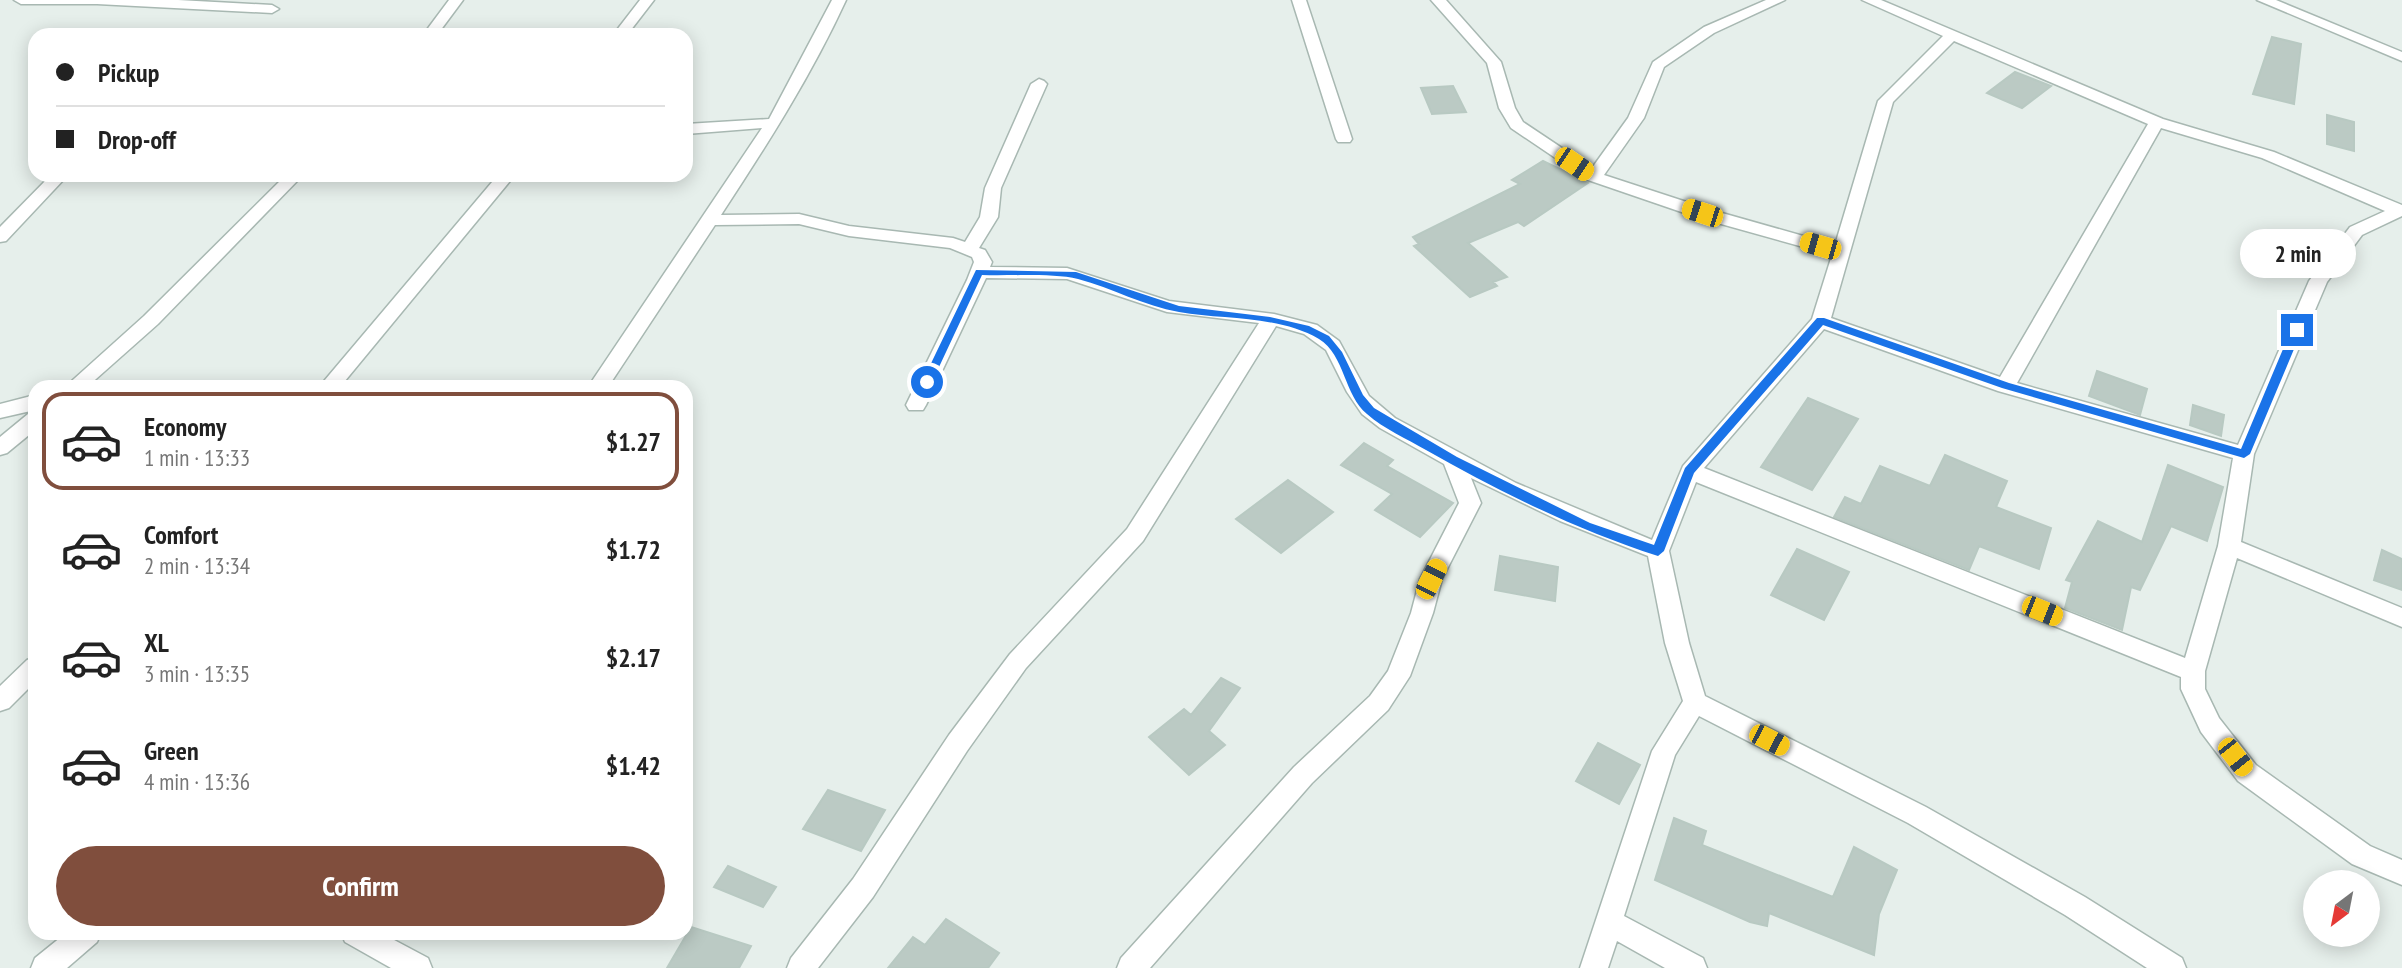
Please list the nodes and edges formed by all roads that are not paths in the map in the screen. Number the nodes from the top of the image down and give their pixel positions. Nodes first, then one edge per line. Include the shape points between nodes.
1 (21, 0) edge
2 (456, 0) edge
3 (647, 0) edge
4 (839, 0) edge
5 (1299, 0) edge
6 (1438, 0) edge
7 (1778, 0) edge
8 (1869, 0) edge
9 (2263, 0) edge
10 (272, 9) dead end
11 (435, 28) edge
12 (625, 28) edge
13 (1953, 34) junction
14 (2402, 43) edge
15 (2379, 46) junction
16 (2402, 57) edge
17 (1039, 83) dead end
18 (2157, 121) junction
19 (774, 122) junction
20 (693, 128) edge
21 (1344, 139) dead end
22 (1594, 177) junction
23 (53, 182) edge
24 (288, 182) edge
25 (501, 182) edge
26 (2401, 211) edge
27 (709, 220) junction
28 (0, 237) edge
29 (970, 249) junction
30 (1843, 253) junction
31 (979, 272) junction
32 (1270, 320) junction
33 (1821, 321) junction
34 (83, 380) edge
35 (335, 380) edge
36 (603, 380) edge
37 (2006, 386) junction
38 (28, 405) edge
39 (916, 405) dead end
40 (0, 411) edge
41 (28, 425) edge
42 (0, 448) edge
43 (2244, 454) junction
44 (1453, 460) junction
45 (1689, 471) junction
46 (2229, 546) junction
47 (1658, 551) junction
48 (2402, 618) edge
49 (2193, 671) junction
50 (28, 674) edge
51 (0, 701) edge
52 (1695, 702) junction
53 (2402, 873) edge
54 (1610, 923) junction
55 (79, 940) edge
56 (368, 940) edge
57 (45, 968) edge
58 (418, 968) edge
59 (801, 968) edge
60 (1131, 968) edge
61 (1594, 968) edge
62 (1693, 968) edge
63 (2172, 968) edge

1 - 10 street
2 - 11 street
3 - 12 street
4 - 19 street
5 - 21 street
6 - 22 street via 1494,62 1507,108 1517,125
7 - 22 street via 1709,30 1658,65 1636,118
8 - 13 street
9 - 15 street
13 - 18 street
13 - 30 street via 1886,101
14 - 15 street
15 - 16 street
17 - 29 street via 993,188 989,217
18 - 26 street via 2268,155
18 - 37 street
19 - 20 street
19 - 27 street
22 - 30 street
23 - 28 street
24 - 34 street via 151,320
25 - 35 street
26 - 43 street via 2356,231 2318,281
27 - 29 street via 799,219
27 - 36 street
29 - 31 street via 983,262
30 - 33 street
31 - 32 street via 1076,275 1178,309
31 - 39 street
32 - 44 street via 1306,328 1326,339 1370,411
32 - 59 street via 1135,535 1018,662 958,743 863,888
33 - 37 street
33 - 45 street
37 - 43 street
38 - 40 street
41 - 42 street
43 - 46 street
44 - 47 street via 1586,526
44 - 60 street via 1470,503 1431,579 1398,676 1379,703 1303,775
45 - 47 street
45 - 49 street
46 - 48 street
46 - 49 street
47 - 52 street
49 - 53 street via 2193,689 2210,725 2247,773 2361,855
50 - 51 street
52 - 54 street via 1664,751
52 - 63 street via 1917,815
54 - 61 street
54 - 62 street
55 - 57 street
56 - 58 street

